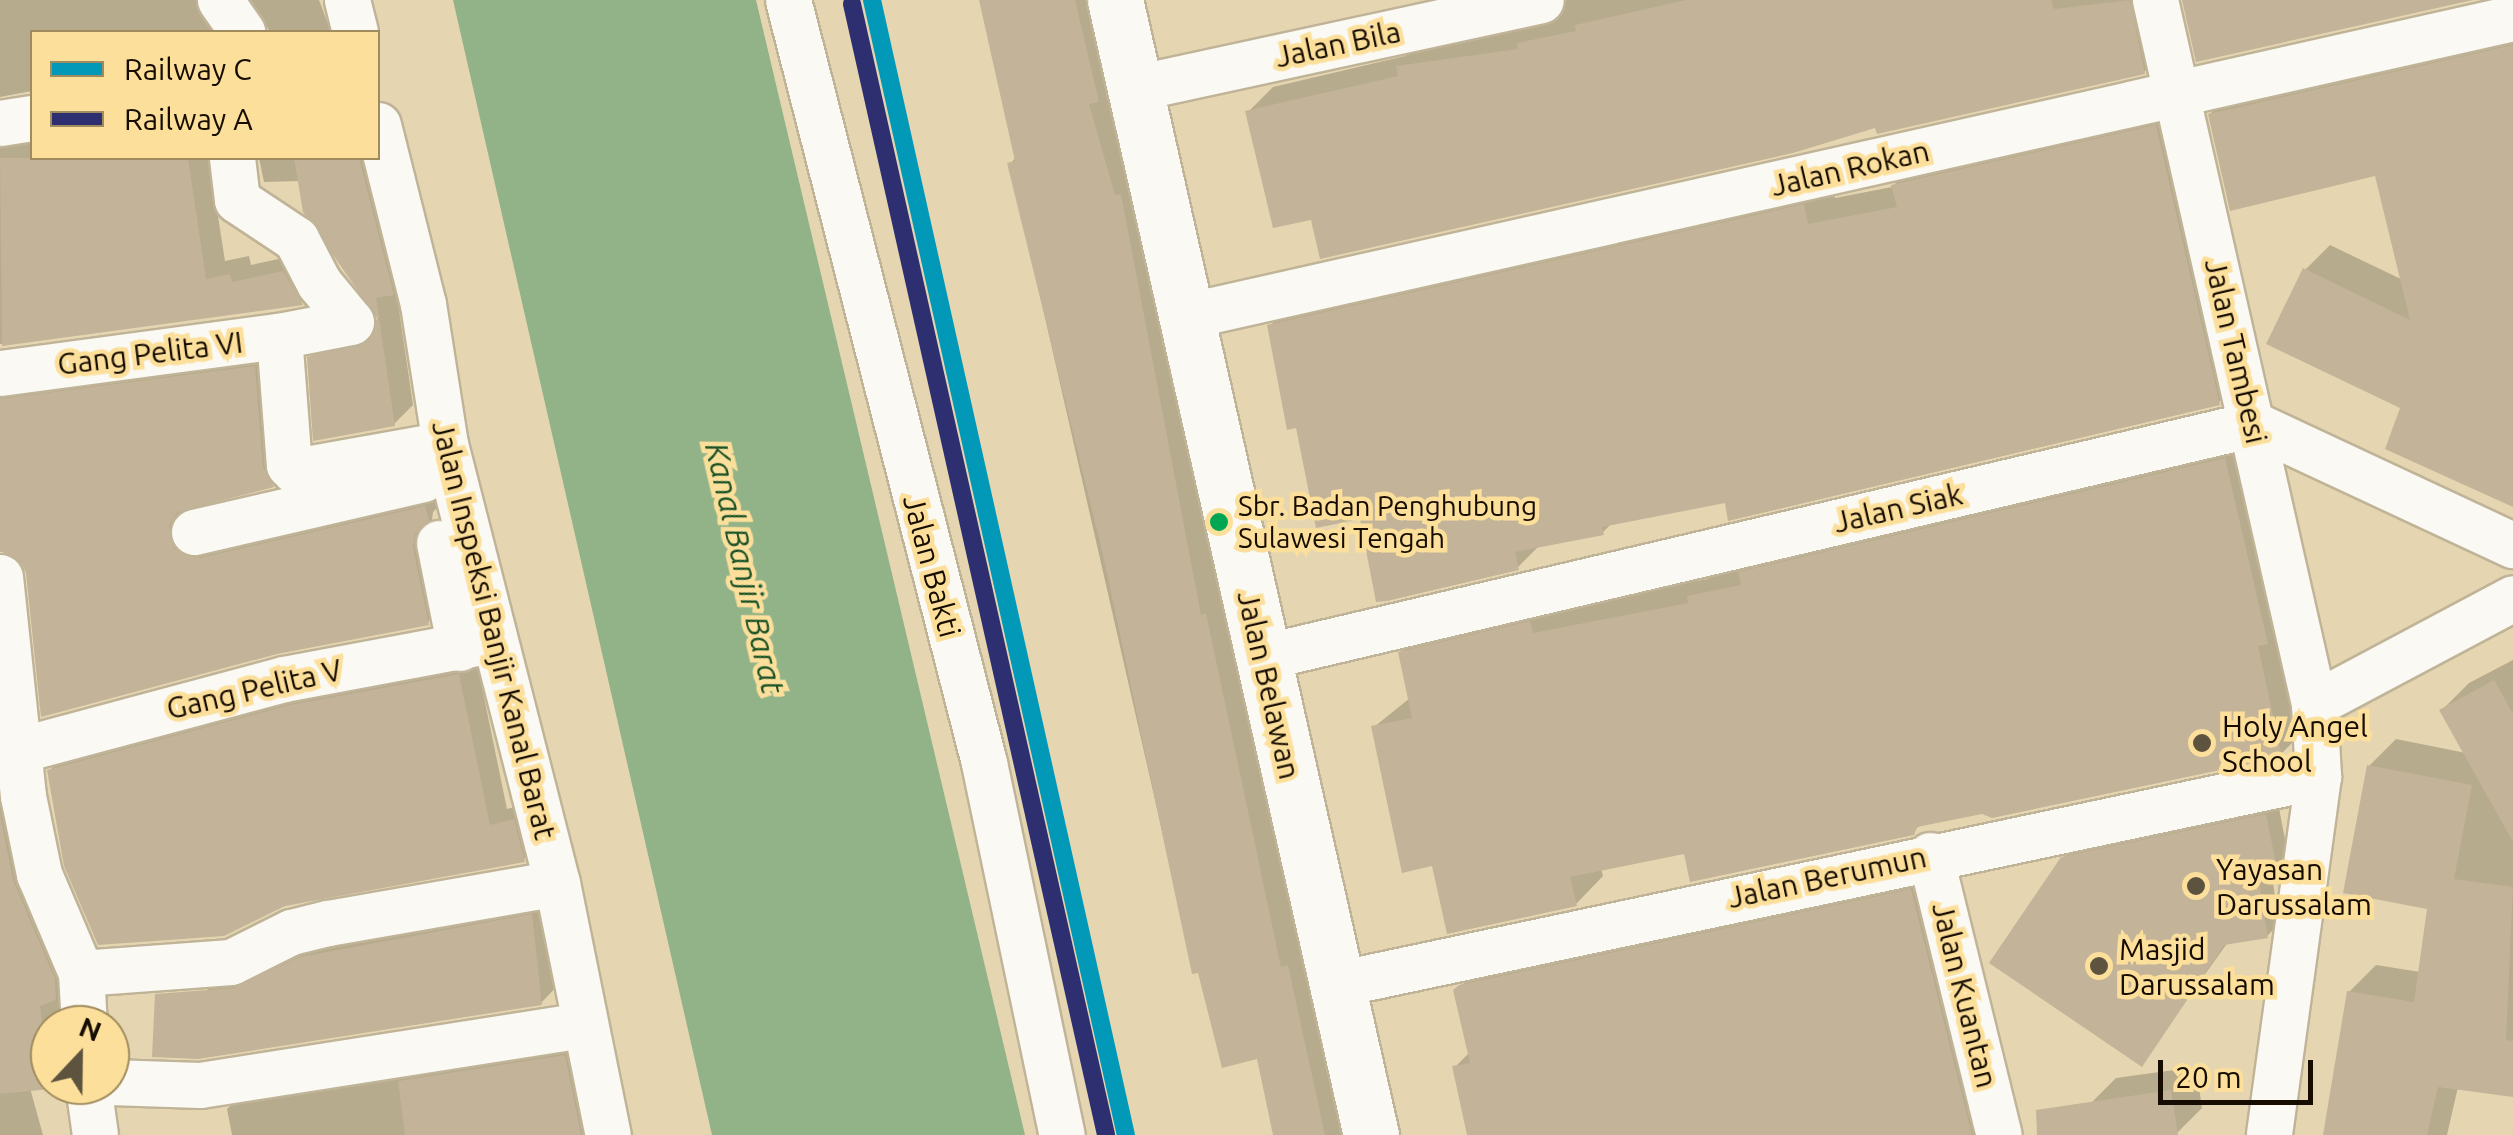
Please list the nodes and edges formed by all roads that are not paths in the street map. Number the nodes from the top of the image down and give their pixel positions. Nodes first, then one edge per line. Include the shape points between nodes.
1 (220, 0) edge
2 (347, 0) edge
3 (788, 0) edge
4 (1115, 0) edge
5 (1540, 0) edge
6 (2155, 0) edge
7 (2513, 18) edge
8 (241, 30) edge
9 (354, 30) edge
10 (1135, 88) junction
11 (2177, 95) junction
12 (30, 118) edge
13 (0, 123) edge
14 (380, 133) edge
15 (232, 160) edge
16 (423, 304) junction
17 (1186, 316) junction
18 (351, 322) junction
19 (279, 336) junction
20 (0, 373) edge
21 (2253, 424) junction
22 (428, 457) junction
23 (194, 532) dead end
24 (2513, 545) edge
25 (0, 578) edge
26 (2513, 598) edge
27 (476, 644) junction
28 (1263, 657) junction
29 (2314, 704) junction
30 (18, 750) junction
31 (2318, 776) junction
32 (1930, 855) junction
33 (557, 884) junction
34 (81, 973) junction
35 (1337, 984) junction
36 (83, 1005) edge
37 (584, 1025) junction
38 (130, 1083) edge
39 (91, 1105) edge
40 (95, 1135) edge
41 (608, 1135) edge
42 (1062, 1135) edge
43 (1371, 1135) edge
44 (1999, 1135) edge
45 (2269, 1135) edge

1 - 8 street
2 - 9 street
3 - 42 street, Jalan Bakti via 984,763
4 - 10 street, Jalan Belawan
5 - 10 street, Jalan Bila
6 - 11 street, Jalan Tambesi
7 - 11 street, Jalan Rokan
10 - 17 street, Jalan Belawan
11 - 17 street, Jalan Rokan
11 - 21 street, Jalan Tambesi
12 - 13 street
14 - 16 street, Jalan Inspeksi Banjir Kanal Barat
15 - 18 street via 237,200 296,239 318,284
16 - 18 street
16 - 22 street, Jalan Inspeksi Banjir Kanal Barat
17 - 28 street, Jalan Belawan
18 - 19 street
19 - 20 street, Gang Pelita VI
19 - 22 street, Gang Pelita VI via 294,471
21 - 24 street
21 - 28 street, Jalan Siak
21 - 29 street, Jalan Tambesi
22 - 23 street
22 - 27 street, Jalan Inspeksi Banjir Kanal Barat
25 - 30 street
26 - 29 street
27 - 30 street, Gang Pelita V via 284,679
27 - 33 street, Jalan Inspeksi Banjir Kanal Barat
28 - 35 street, Jalan Belawan
29 - 31 street, Jalan Tambesi
30 - 34 street via 39,874
31 - 32 street, Jalan Berumun
31 - 45 street, Jalan Tambesi
32 - 35 street, Jalan Berumun
32 - 44 street, Jalan Kuantan
33 - 34 street via 328,923 292,932 231,962
33 - 37 street, Jalan Inspeksi Banjir Kanal Barat
34 - 36 street
35 - 43 street, Jalan Belawan
37 - 38 street via 200,1085
37 - 41 street, Jalan Inspeksi Banjir Kanal Barat
39 - 40 street

